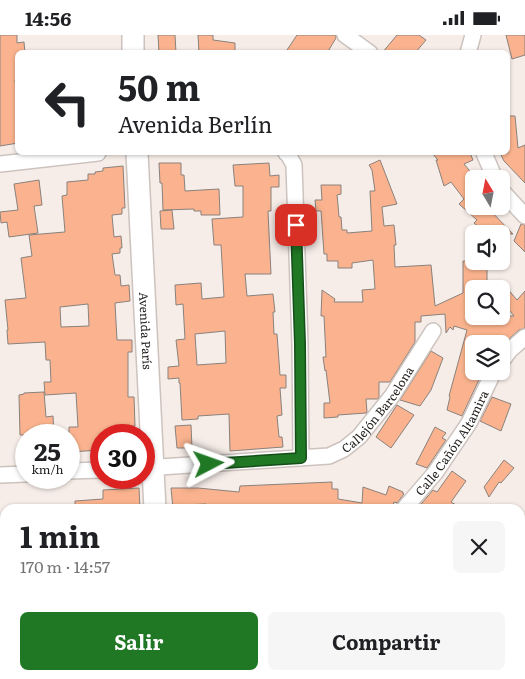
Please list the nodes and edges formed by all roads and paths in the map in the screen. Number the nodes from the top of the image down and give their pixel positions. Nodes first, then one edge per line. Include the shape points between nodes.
1 (133, 35) edge
2 (345, 35) edge
3 (473, 35) edge
4 (134, 50) edge
5 (366, 50) edge
6 (469, 50) edge
7 (80, 155) edge
8 (137, 155) edge
9 (288, 155) edge
10 (485, 155) edge
11 (0, 164) edge
12 (491, 170) edge
13 (510, 199) edge
14 (525, 215) edge
15 (433, 331) dead end
16 (525, 337) edge
17 (510, 350) edge
18 (490, 380) edge
19 (147, 424) edge
20 (301, 458) junction
21 (155, 467) edge
22 (15, 474) edge
23 (0, 475) edge
24 (153, 489) edge
25 (155, 504) edge
26 (408, 504) edge

1 - 4 main road
2 - 5 street
3 - 6 street
7 - 11 street
8 - 19 main road, Avenida París
9 - 20 street via 294,165
10 - 12 street
13 - 14 street
15 - 20 street, Callejón Barcelona via 392,396 359,437 329,456
16 - 17 street
18 - 26 street, Calle Cañón Altamira via 469,423 435,473
20 - 21 street, Callejón Barcelona
22 - 23 street
24 - 25 main road, Avenida París

